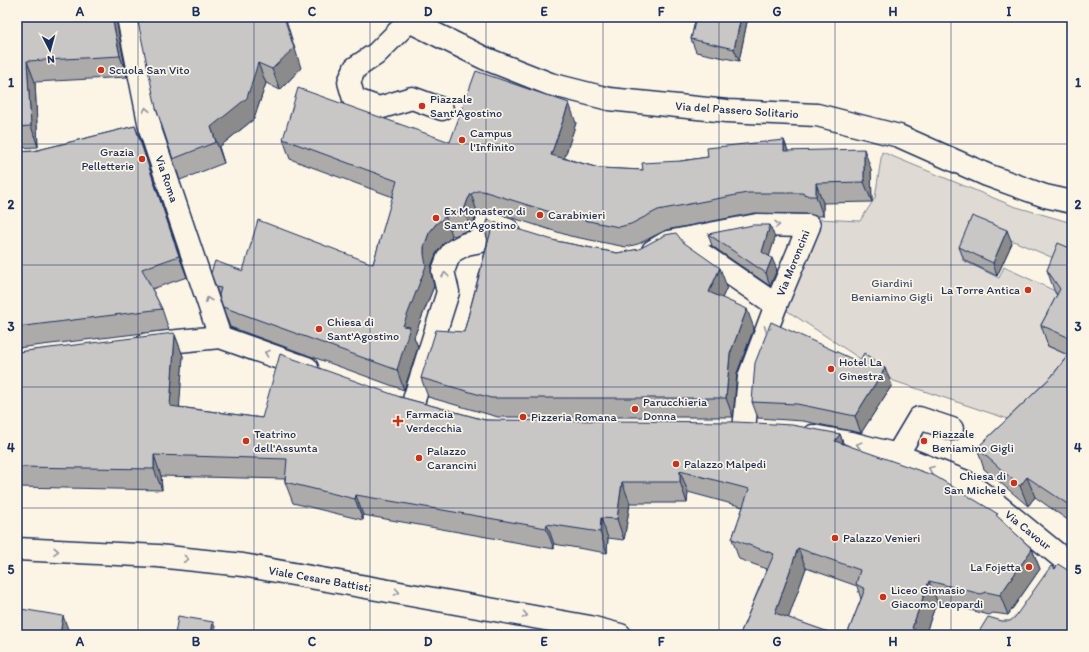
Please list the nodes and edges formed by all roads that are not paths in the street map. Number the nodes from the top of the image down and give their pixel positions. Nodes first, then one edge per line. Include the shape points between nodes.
1 (128, 17) edge
2 (407, 19) edge
3 (442, 109) dead end
4 (151, 132) junction
5 (129, 137) edge
6 (1072, 202) edge
7 (529, 236) edge
8 (689, 238) junction
9 (632, 259) edge
10 (776, 305) junction
11 (220, 337) junction
12 (126, 347) edge
13 (324, 374) edge
14 (390, 398) edge
15 (952, 429) dead end
16 (721, 430) edge
17 (744, 430) junction
18 (765, 431) edge
19 (794, 433) edge
20 (897, 455) junction
21 (17, 549) edge
22 (1063, 565) edge
23 (620, 635) edge

4 -> 1 street, Via Roma
2 - 3 street via 376,54 354,68 349,82 354,99 379,108 412,98
2 - 6 street, Via del Passero Solitario via 484,58 550,84 609,99 727,111 817,115 899,136 987,175 1045,196
4 - 5 street
11 -> 4 street, Via Roma
14 -> 7 street via 420,408 448,292 443,271 453,251 466,244 481,241 487,223
8 - 9 street, Via Moroncini via 668,242 644,256
8 - 10 street via 697,251
8 -> 10 street, Via Moroncini via 757,225 809,226
10 -> 17 street, Via Moroncini via 749,377
11 - 12 street
13 -> 11 street
15 - 20 street via 919,418
16 - 17 street
17 - 18 street
20 -> 19 street, Via Cavour via 851,443
22 -> 20 street, Via Cavour via 991,500 966,482
21 -> 23 street, Viale Cesare Battisti via 158,556 243,565 590,626

